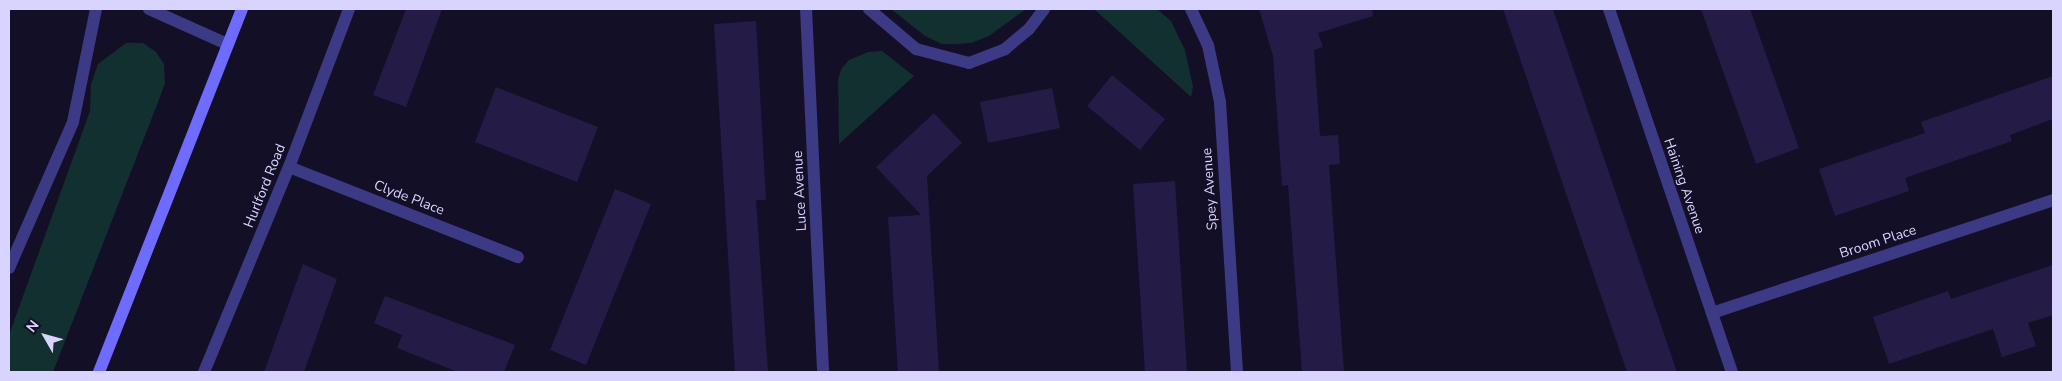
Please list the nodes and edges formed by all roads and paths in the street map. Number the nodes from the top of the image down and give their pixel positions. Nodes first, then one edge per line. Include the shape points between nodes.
1 (96, 9) edge
2 (149, 9) edge
3 (242, 9) edge
4 (350, 9) edge
5 (806, 9) edge
6 (869, 9) edge
7 (1044, 9) edge
8 (1191, 9) edge
9 (1609, 9) edge
10 (227, 44) junction
11 (289, 167) junction
12 (2053, 200) edge
13 (518, 257) dead end
14 (9, 268) edge
15 (1712, 313) junction
16 (99, 372) edge
17 (204, 372) edge
18 (823, 372) edge
19 (1237, 372) edge
20 (1732, 372) edge

1 - 14 street via 73,122
2 - 10 street
3 - 10 main road
4 - 11 street, Hurlford Road
5 - 18 street, Luce Avenue
6 - 7 street via 916,49 969,63 1005,49 1028,29
8 - 19 street, Spey Avenue via 1208,45 1220,102
9 - 15 street, Haining Avenue
10 - 16 main road
11 - 13 street, Clyde Place
11 - 17 street, Hurlford Road
12 - 15 street, Broom Place
15 - 20 street, Haining Avenue

